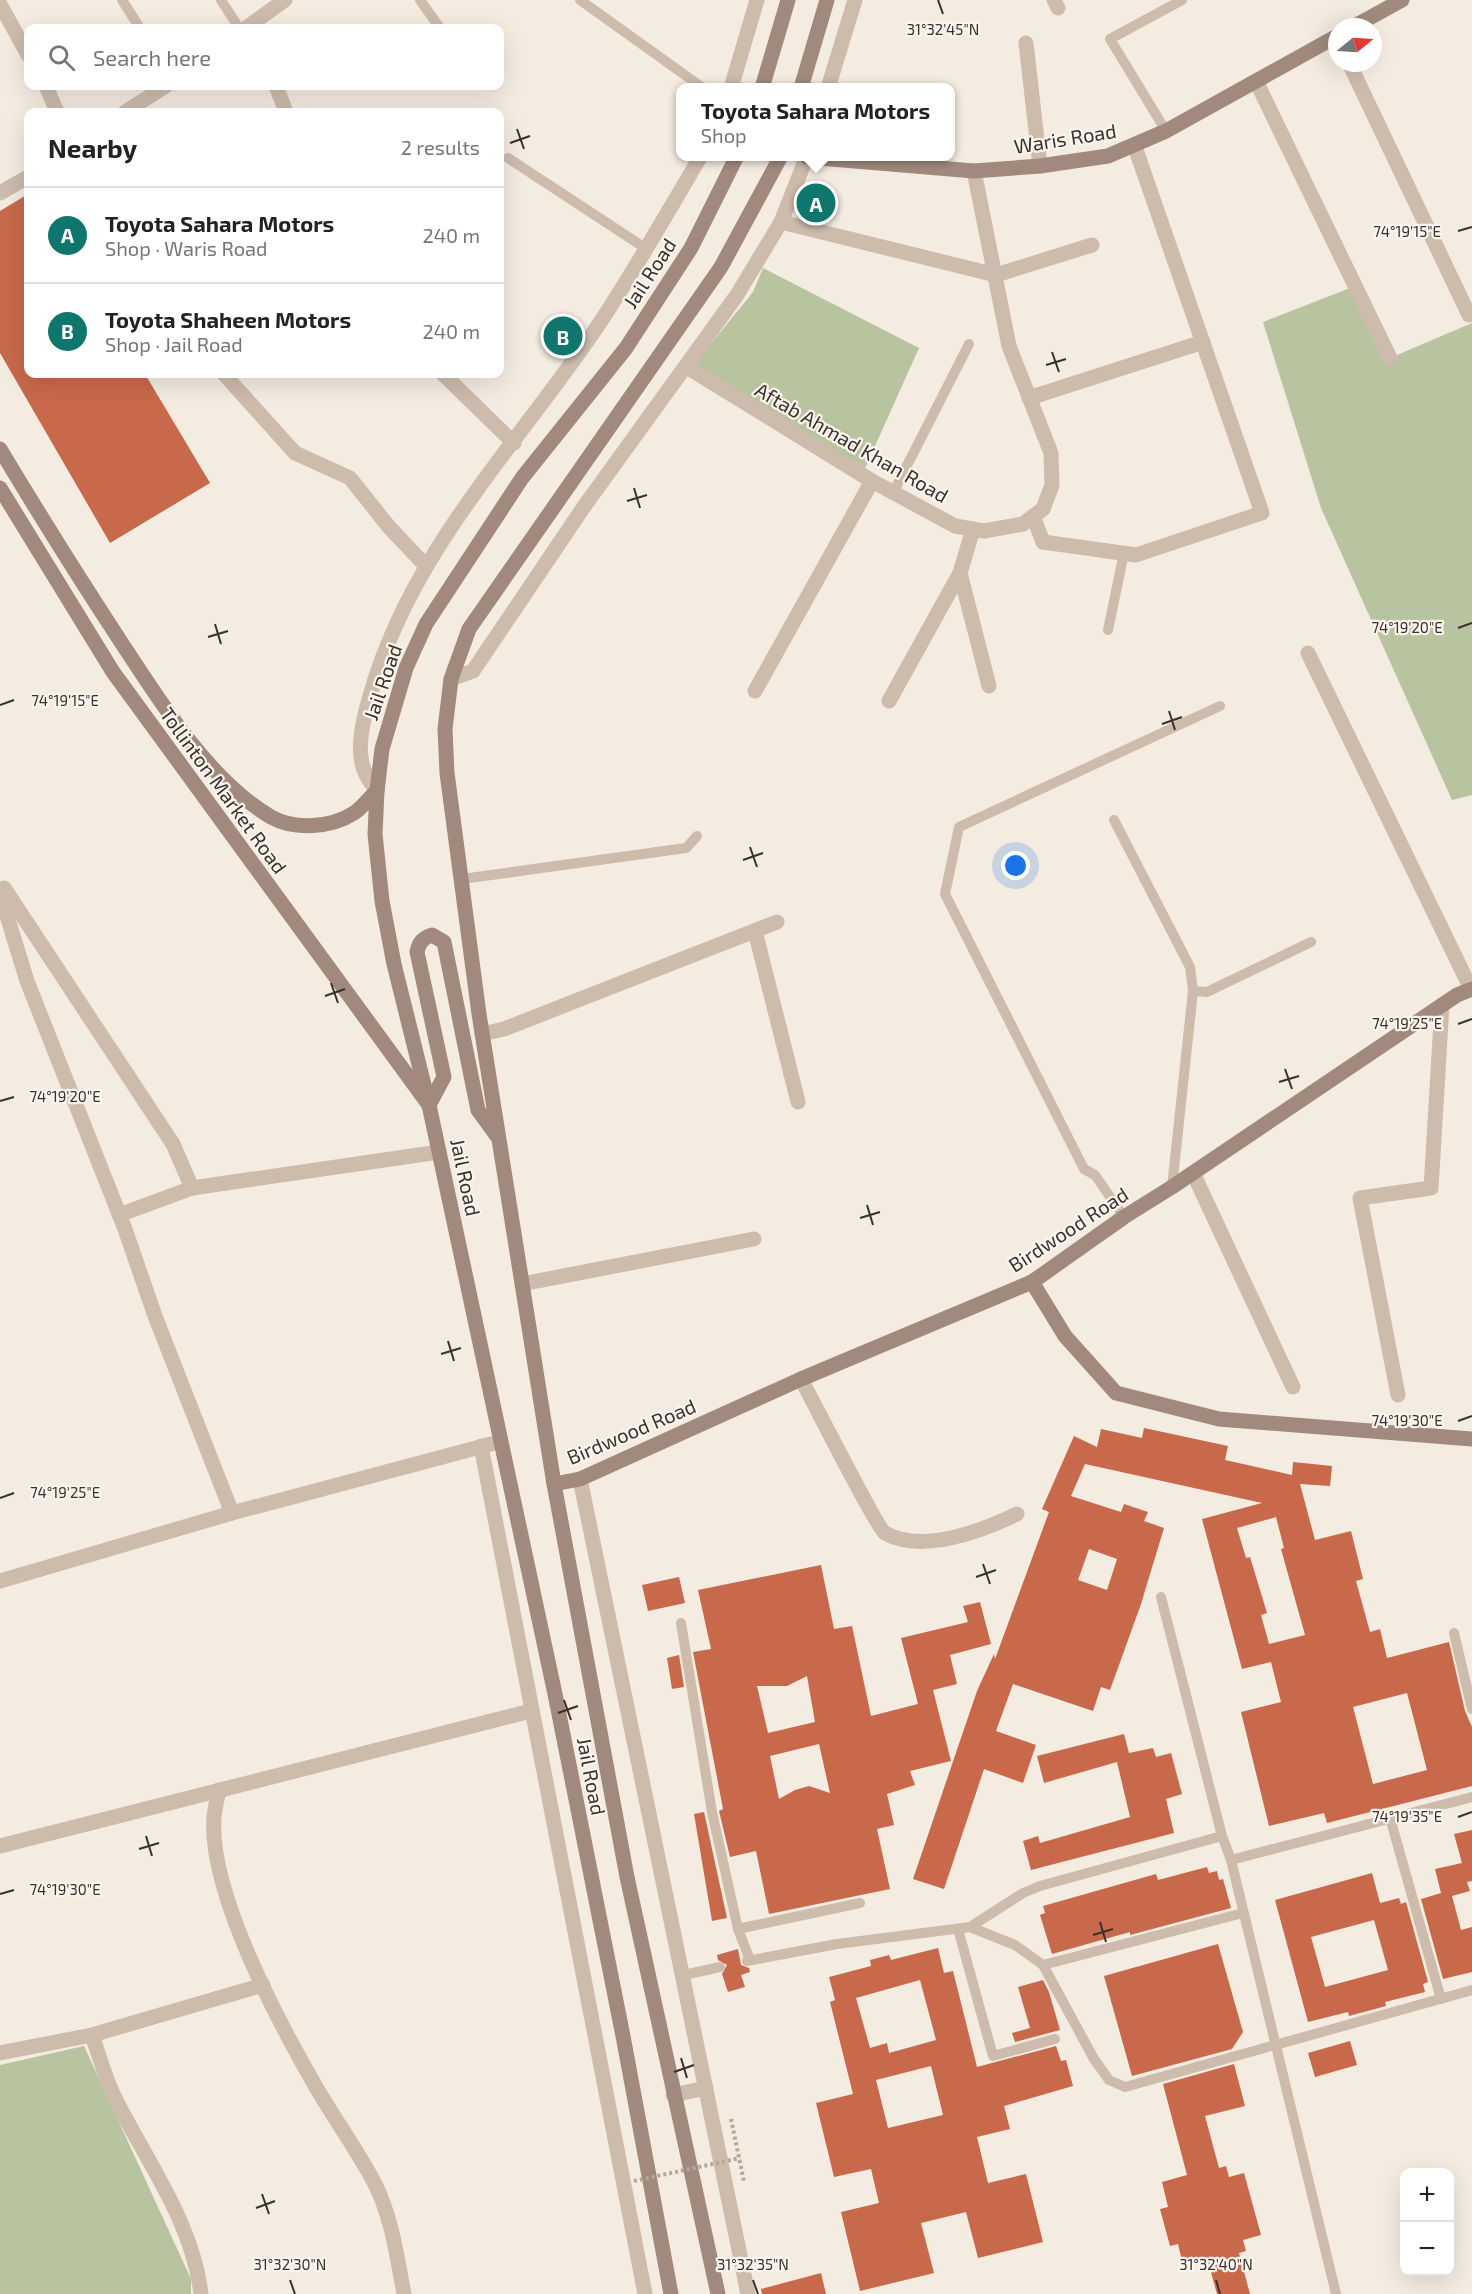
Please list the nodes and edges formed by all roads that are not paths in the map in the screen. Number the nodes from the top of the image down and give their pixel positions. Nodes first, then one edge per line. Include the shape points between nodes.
1 (122, 0) edge
2 (221, 0) edge
3 (285, 0) edge
4 (420, 0) edge
5 (580, 0) edge
6 (757, 0) edge
7 (788, 0) edge
8 (827, 0) edge
9 (855, 0) edge
10 (1182, 0) edge
11 (1402, 0) edge
12 (0, 4) edge
13 (1369, 18) edge
14 (137, 24) edge
15 (245, 24) edge
16 (252, 24) edge
17 (437, 24) edge
18 (1328, 42) edge
19 (1026, 43) dead end
20 (24, 48) edge
21 (1353, 72) edge
22 (1256, 81) junction
23 (697, 83) edge
24 (732, 83) edge
25 (763, 83) edge
26 (802, 83) edge
27 (829, 83) edge
28 (48, 90) edge
29 (160, 90) edge
30 (278, 90) edge
31 (55, 108) edge
32 (131, 108) edge
33 (284, 108) edge
34 (1166, 131) junction
35 (1135, 147) junction
36 (508, 158) dead end
37 (698, 161) edge
38 (734, 161) edge
39 (778, 161) edge
40 (805, 161) edge
41 (855, 161) edge
42 (1040, 166) junction
43 (974, 171) junction
44 (24, 179) edge
45 (0, 193) edge
46 (781, 222) junction
47 (1092, 245) dead end
48 (645, 248) junction
49 (996, 275) junction
50 (1469, 315) dead end
51 (1203, 342) junction
52 (969, 344) dead end
53 (1390, 358) dead end
54 (687, 367) junction
55 (228, 378) edge
56 (447, 378) edge
57 (1029, 398) junction
58 (514, 443) junction
59 (0, 449) edge
60 (872, 481) junction
61 (0, 488) edge
62 (893, 493) junction
63 (1034, 516) junction
64 (973, 529) junction
65 (1125, 553) junction
66 (425, 566) junction
67 (960, 573) junction
68 (1108, 630) dead end
69 (1308, 653) dead end
70 (451, 679) junction
71 (989, 686) dead end
72 (755, 691) dead end
73 (889, 701) dead end
74 (1220, 706) dead end
75 (377, 791) junction
76 (1114, 820) dead end
77 (697, 836) dead end
78 (462, 879) junction
79 (0, 883) edge
80 (0, 893) edge
81 (777, 922) dead end
82 (755, 931) junction
83 (1311, 942) dead end
84 (1471, 989) edge
85 (1193, 991) junction
86 (1442, 1005) junction
87 (482, 1034) junction
88 (798, 1102) dead end
89 (429, 1105) junction
90 (500, 1140) junction
91 (439, 1152) junction
92 (1193, 1173) junction
93 (1172, 1187) junction
94 (192, 1188) junction
95 (119, 1215) junction
96 (1124, 1217) junction
97 (754, 1239) dead end
98 (1032, 1282) junction
99 (522, 1284) junction
100 (801, 1379) junction
101 (1293, 1387) dead end
102 (1398, 1395) dead end
103 (1472, 1439) edge
104 (500, 1442) junction
105 (481, 1446) junction
106 (580, 1479) junction
107 (554, 1484) junction
108 (232, 1514) junction
109 (1017, 1514) dead end
110 (0, 1581) edge
111 (1161, 1597) dead end
112 (681, 1623) dead end
113 (1454, 1633) dead end
114 (1472, 1709) edge
115 (531, 1711) junction
116 (219, 1790) junction
117 (1472, 1797) edge
118 (1390, 1818) junction
119 (1222, 1836) junction
120 (0, 1846) edge
121 (1232, 1860) junction
122 (860, 1903) dead end
123 (1243, 1913) junction
124 (970, 1927) junction
125 (738, 1929) junction
126 (958, 1929) junction
127 (1043, 1965) junction
128 (720, 1967) dead end
129 (684, 1976) junction
130 (263, 1985) junction
131 (1472, 1990) edge
132 (1441, 1999) junction
133 (92, 2036) junction
134 (1055, 2039) dead end
135 (1275, 2047) junction
136 (0, 2053) edge
137 (706, 2088) junction
138 (674, 2095) junction
139 (201, 2294) edge
140 (404, 2294) edge
141 (645, 2294) edge
142 (671, 2294) edge
143 (718, 2294) edge
144 (748, 2294) edge
145 (1336, 2294) edge

1 - 14 lane
2 - 15 lane
3 - 16 street
4 - 17 lane
5 - 23 lane
6 - 24 street
7 - 25 main road
8 - 26 main road
9 - 27 street
10 - 34 lane via 1110,39
11 - 13 main road
12 - 20 street
18 - 22 main road, Waris Road
19 - 42 street
21 - 50 street
22 - 34 main road, Waris Road
22 - 53 street
28 - 31 street
29 - 32 street
30 - 33 street
34 - 35 main road, Waris Road
35 - 42 main road, Waris Road via 1108,156
35 - 51 street
36 - 48 lane
37 - 48 street
38 - 75 main road, Jail Road via 691,248 626,348 522,478 426,624 394,707 382,749
39 - 70 main road, Jail Road via 721,267 469,629
40 - 46 street
41 - 43 main road, Waris Road
42 - 43 main road, Waris Road
43 - 49 street
44 - 45 street
46 - 49 street
46 - 54 street
47 - 49 street
48 - 58 street via 597,327
49 - 57 street via 1010,346
51 - 57 street
51 - 65 street via 1262,513 1136,555
52 - 62 lane
54 - 60 street, Aftab Ahmad Khan Road
54 - 70 street via 584,508 473,671
55 - 66 street via 295,453 350,478
56 - 58 street
57 - 63 street via 1051,453 1052,485 1043,510
58 - 66 street via 467,502
59 - 75 main road, Tollinton Market Road via 162,705 203,758 242,794 272,817 294,825 314,826 354,813
60 - 62 street, Aftab Ahmad Khan Road
60 - 72 street
61 - 89 main road, Tollinton Market Road via 113,672
62 - 64 street, Aftab Ahmad Khan Road via 955,526
63 - 64 street, Aftab Ahmad Khan Road via 1023,524 984,531
63 - 65 street via 1043,542
64 - 67 street
65 - 68 lane
66 - 75 street via 400,611 378,666 364,718 361,761
67 - 71 street
67 - 73 street
69 - 84 street
70 - 78 main road, Jail Road via 446,751
74 - 96 lane via 959,827 945,894 1084,1169 1095,1175
75 - 89 main road, Jail Road via 375,834 382,901 404,1011
76 - 85 lane via 1190,967
77 - 78 lane via 686,848
78 - 87 main road, Jail Road
79 - 94 street via 173,1144
80 - 95 street via 27,981
81 - 82 street
82 - 87 street via 504,1029
82 - 88 street
83 - 85 lane via 1207,992
84 - 86 main road, Birdwood Road
85 - 93 lane
86 - 92 main road, Birdwood Road
86 - 102 street via 1431,1188 1360,1198
87 - 90 main road, Jail Road
89 - 90 main road via 444,1077 417,952 424,938 432,935 439,937 448,950 478,1110
89 - 91 main road, Jail Road
90 - 99 main road, Jail Road
91 - 94 street
91 - 104 main road, Jail Road
92 - 93 main road, Birdwood Road
92 - 101 street
93 - 96 main road, Birdwood Road
94 - 95 street
95 - 108 street
96 - 98 main road, Birdwood Road
97 - 99 street
98 - 100 main road, Birdwood Road
98 - 103 main road via 1065,1336 1116,1394 1220,1419
99 - 107 main road, Jail Road
100 - 106 main road, Birdwood Road
100 - 109 street via 883,1532 910,1543 981,1531
104 - 105 street
104 - 142 main road, Jail Road via 555,1694
105 - 108 street
105 - 115 street
106 - 107 main road, Birdwood Road
106 - 129 street
107 - 138 main road, Jail Road via 627,1878
108 - 110 street
111 - 119 lane
112 - 125 lane via 712,1812
113 - 114 lane
115 - 116 street
115 - 141 street
116 - 120 street
116 - 130 street via 214,1818 217,1859 232,1915
117 - 118 lane
118 - 121 lane
118 - 132 lane
119 - 121 lane
119 - 124 lane via 1041,1886
121 - 123 lane
122 - 125 lane
123 - 127 lane
123 - 135 lane
124 - 126 lane
124 - 127 lane via 1015,1945
125 - 126 lane via 749,1960
126 - 134 lane via 993,2056
127 - 135 lane via 1094,2059 1109,2080 1125,2087
128 - 129 lane
129 - 137 street
130 - 133 street
130 - 140 street via 315,2086 375,2185 390,2224
131 - 132 lane
132 - 135 lane
133 - 136 street
133 - 139 street via 113,2094 176,2214
135 - 145 lane
137 - 138 street
137 - 144 street
138 - 143 main road, Jail Road

